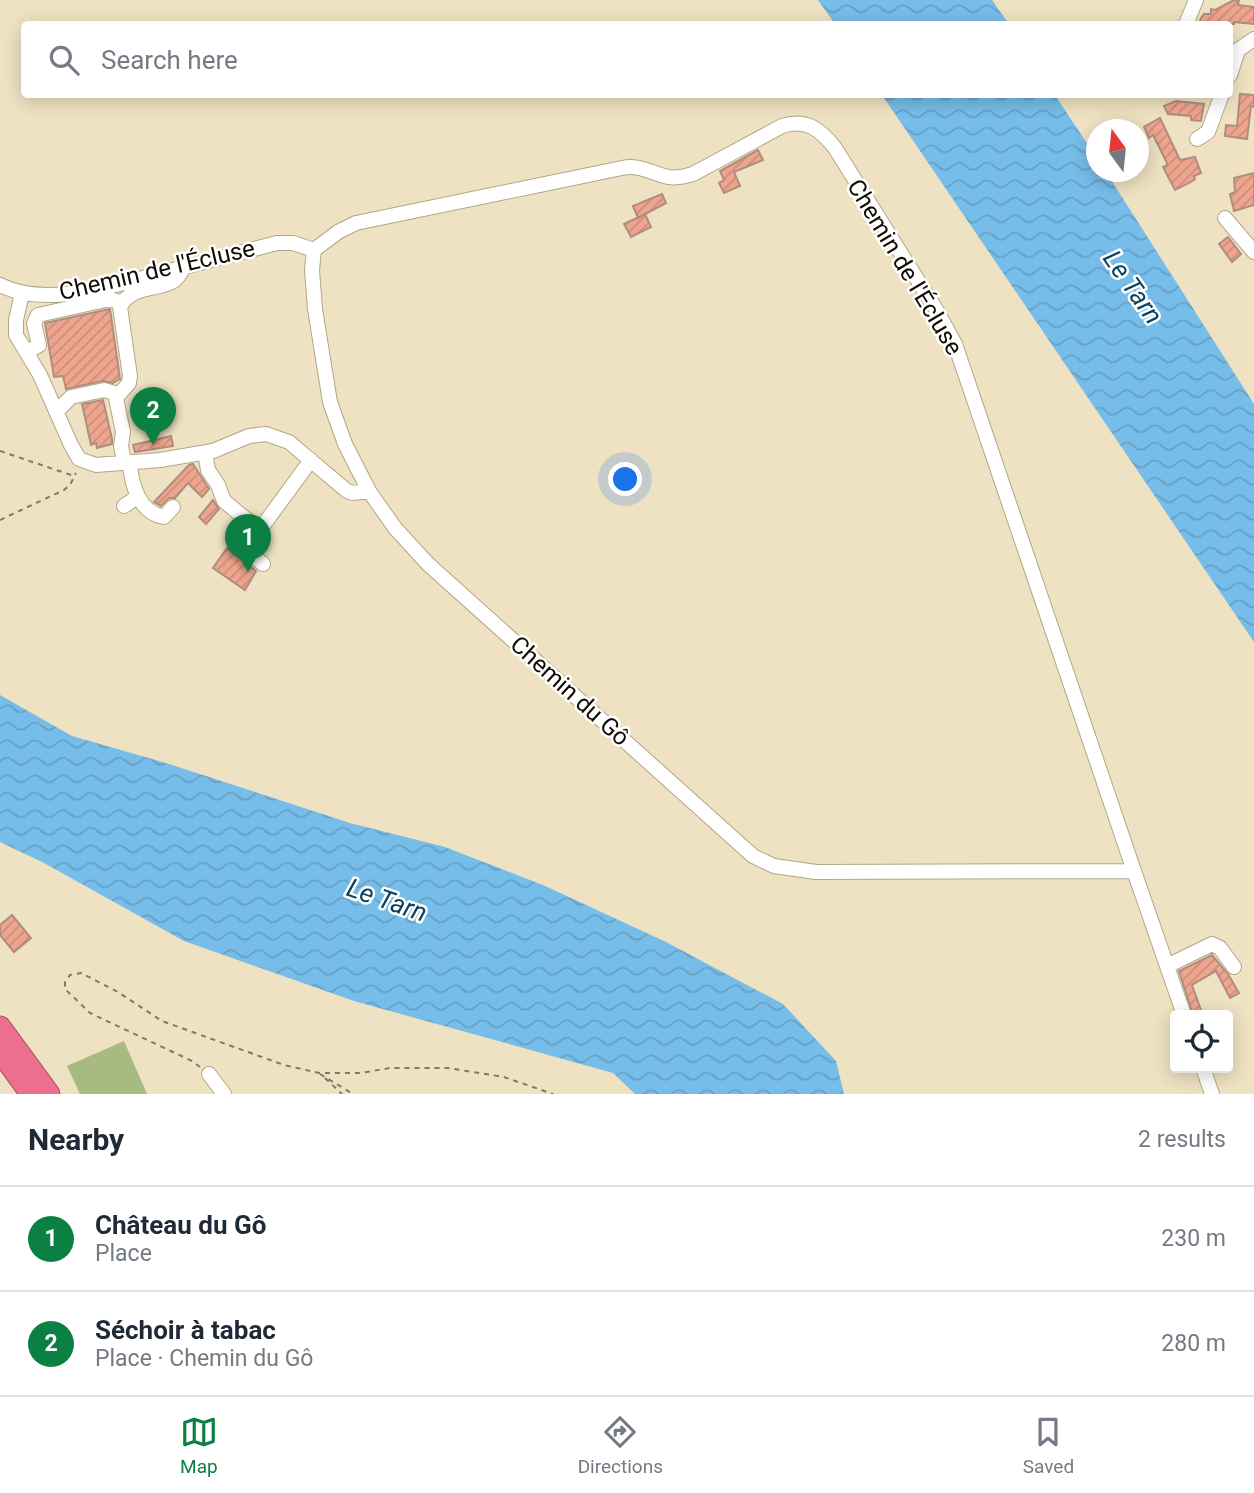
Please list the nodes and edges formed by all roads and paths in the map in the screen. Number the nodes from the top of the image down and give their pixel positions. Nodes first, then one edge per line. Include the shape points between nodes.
1 (1199, 2) edge
2 (1188, 21) edge
3 (1254, 39) edge
4 (1233, 66) edge
5 (1221, 98) edge
6 (1197, 139) dead end
7 (1225, 218) dead end
8 (314, 250) junction
9 (1254, 252) edge
10 (185, 266) junction
11 (0, 285) edge
12 (22, 293) junction
13 (122, 303) junction
14 (27, 352) junction
15 (118, 394) junction
16 (57, 411) junction
17 (0, 451) edge
18 (205, 453) junction
19 (79, 459) junction
20 (311, 460) junction
21 (127, 462) junction
22 (75, 476) junction
23 (369, 491) junction
24 (137, 496) junction
25 (124, 506) dead end
26 (173, 508) dead end
27 (0, 520) edge
28 (259, 531) junction
29 (263, 564) dead end
30 (1134, 871) junction
31 (1167, 966) junction
32 (1234, 967) dead end
33 (1182, 1010) edge
34 (0, 1027) edge
35 (0, 1051) edge
36 (320, 1073) junction
37 (1205, 1073) edge
38 (209, 1074) joint
39 (31, 1094) edge
40 (49, 1094) edge
41 (224, 1094) edge
42 (342, 1094) edge
43 (353, 1094) edge
44 (553, 1094) edge
45 (1212, 1094) edge

1 - 2 street
3 - 4 street via 1238,50
5 - 6 street via 1208,132
7 - 9 street
8 - 10 street, Chemin de l'Écluse via 277,243
8 - 23 street, Chemin du Gô via 315,309 330,402
8 - 30 street, Chemin de l'Écluse via 356,223 629,166 682,177 789,124 804,123 819,130 835,148 955,344
10 - 12 street, Chemin de l'Écluse via 86,290
10 - 13 street via 174,281 146,288
11 - 12 street, Chemin de l'Écluse
12 - 14 street via 15,328
13 - 14 street via 110,299 38,315 34,323 39,345
13 - 15 street via 130,376
14 - 16 street
15 - 16 street via 104,390 71,397
15 - 21 street via 121,446
16 - 19 street
17 - 22 path
18 - 20 street via 266,434 289,442
18 - 21 street
18 - 28 street via 224,501
19 - 21 street via 96,465
19 - 22 path
20 - 23 street via 347,491
20 - 28 street
21 - 24 street
22 - 27 path via 64,490
23 - 30 street, Chemin du Gô via 428,564 763,861 784,869 816,872
24 - 25 street
24 - 26 street via 160,517
28 - 29 street via 247,551
30 - 31 street
31 - 32 street via 1212,944
31 - 33 street
34 - 40 highway
35 - 39 highway
36 - 38 path via 162,1021 80,973 65,982 65,989 90,1013 192,1061
36 - 42 path
36 - 43 path
36 - 44 path via 448,1068 504,1077
37 - 45 street
38 - 41 street

